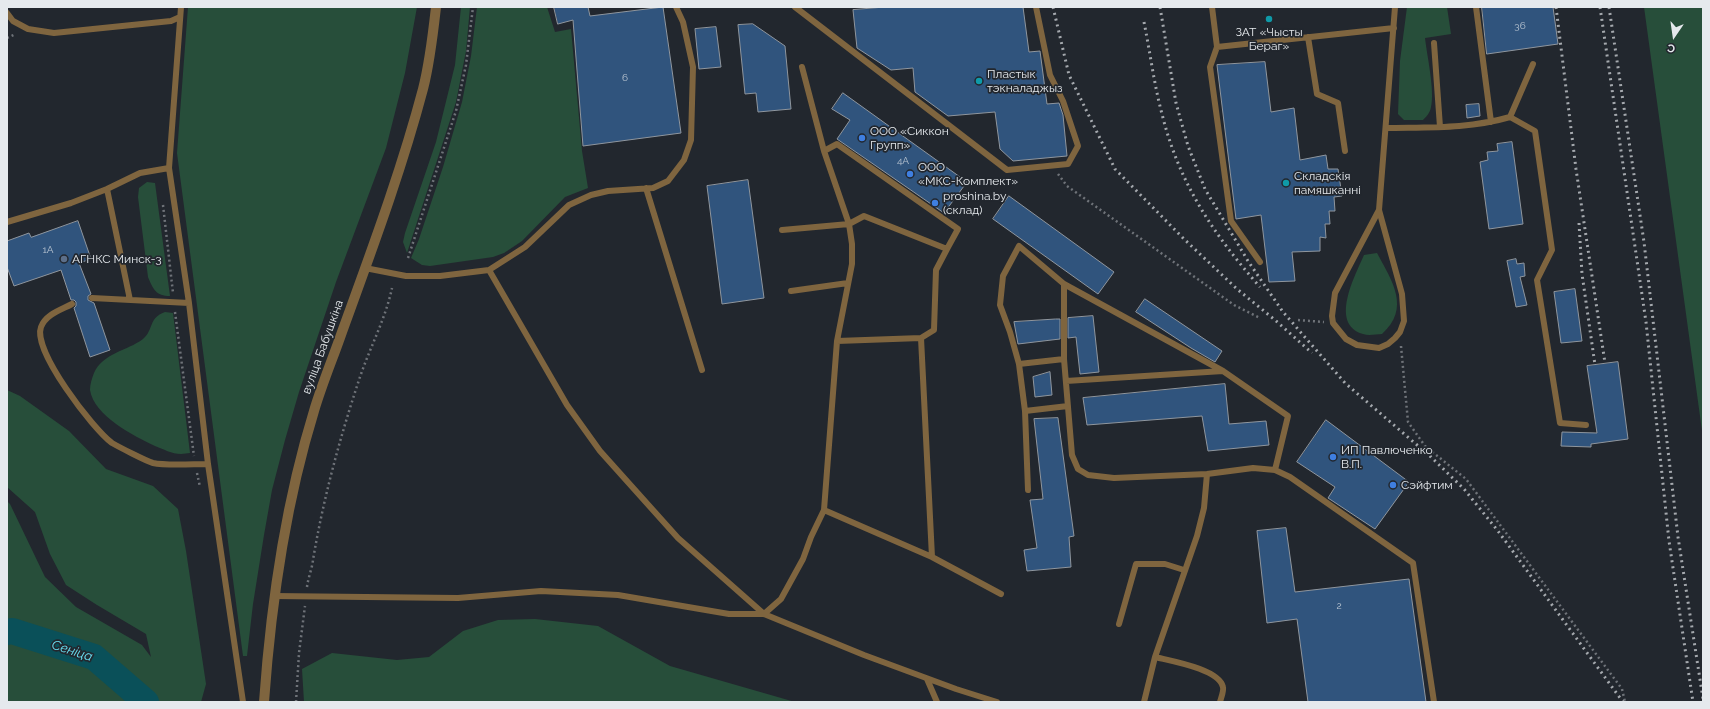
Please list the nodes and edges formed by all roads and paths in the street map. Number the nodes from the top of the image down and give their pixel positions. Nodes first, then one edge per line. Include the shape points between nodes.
1 (181, 7) edge
2 (436, 7) edge
3 (473, 7) edge
4 (676, 7) edge
5 (795, 7) edge
6 (1036, 7) edge
7 (1212, 7) edge
8 (1395, 7) edge
9 (1476, 7) edge
10 (7, 13) edge
11 (180, 18) junction
12 (1394, 28) junction
13 (1308, 37) junction
14 (1434, 43) dead end
15 (1217, 47) junction
16 (1533, 64) dead end
17 (802, 67) dead end
18 (1510, 116) junction
19 (1491, 122) junction
20 (1440, 127) junction
21 (1386, 128) junction
22 (824, 150) junction
23 (1345, 151) dead end
24 (1052, 166) junction
25 (169, 168) junction
26 (646, 188) junction
27 (107, 189) junction
28 (1379, 210) junction
29 (7, 222) edge
30 (849, 224) junction
31 (782, 230) dead end
32 (947, 249) junction
33 (408, 258) dead end
34 (1260, 262) dead end
35 (365, 268) junction
36 (489, 270) junction
37 (848, 283) junction
38 (1064, 284) junction
39 (392, 288) dead end
40 (791, 291) dead end
41 (92, 298) dead end
42 (130, 300) junction
43 (188, 303) junction
44 (72, 304) dead end
45 (1260, 318) dead end
46 (1298, 320) dead end
47 (1333, 323) junction
48 (1400, 332) junction
49 (921, 338) junction
50 (837, 341) junction
51 (1064, 359) junction
52 (1019, 364) junction
53 (702, 370) dead end
54 (1223, 370) junction
55 (1066, 381) junction
56 (1068, 406) junction
57 (1025, 411) junction
58 (1586, 425) dead end
59 (208, 464) junction
60 (1275, 470) junction
61 (1207, 474) junction
62 (1028, 490) dead end
63 (824, 510) junction
64 (932, 558) junction
65 (1184, 570) junction
66 (1001, 594) dead end
67 (273, 596) junction
68 (306, 596) junction
69 (764, 614) junction
70 (1119, 624) dead end
71 (1155, 657) junction
72 (927, 679) junction
73 (243, 702) edge
74 (264, 702) edge
75 (296, 702) edge
76 (937, 702) edge
77 (996, 702) edge
78 (1144, 702) edge
79 (1220, 702) edge
80 (1434, 702) edge
81 (1625, 702) edge

1 - 11 lane
2 - 35 street, вуліца Бабушкіна via 432,42 421,94 391,197
3 - 33 path via 466,65 456,112
4 - 26 lane via 683,22 693,67 691,140 684,160 668,180 653,188
5 - 24 lane via 1007,170
6 - 24 lane via 1050,75 1063,101 1078,146 1068,164
7 - 15 lane
8 - 12 lane
9 - 19 lane
10 - 11 lane via 13,21 28,29 54,33
11 - 25 lane
12 - 13 lane
12 - 21 lane
13 - 15 lane
13 - 23 lane via 1317,94 1338,103
14 - 20 lane
15 - 34 lane via 1210,67 1232,221
16 - 18 lane
17 - 22 lane
18 - 19 lane
18 - 58 lane via 1535,131 1552,250 1537,280 1560,423
19 - 20 lane
20 - 21 lane
21 - 28 lane
22 - 30 lane
22 - 32 lane via 838,144 958,229
24 - 45 path via 1067,186 1234,305
25 - 27 lane via 140,173
25 - 43 lane
26 - 36 lane via 608,191 569,205 525,247
26 - 53 lane
27 - 29 lane via 71,203
27 - 42 lane
28 - 47 lane via 1335,293
28 - 48 lane via 1402,294 1404,321
30 - 31 lane
30 - 32 lane via 864,216
30 - 37 lane via 852,264
32 - 49 lane via 936,270 934,330
35 - 36 lane via 406,276 440,276
35 - 67 street, вуліца Бабушкіна via 314,410 288,515
36 - 69 lane via 568,405 600,451 678,538
37 - 40 lane
37 - 50 lane
38 - 51 lane
38 - 52 lane via 1019,246 1003,276 1000,305
38 - 54 lane
39 - 68 path via 386,312 358,382 334,465 319,525
41 - 42 lane
42 - 43 lane
43 - 59 lane
44 - 59 lane via 51,315 41,327 40,338 57,375 86,417 112,442 152,463
46 - 47 path
47 - 48 lane via 1346,339 1368,347 1379,348 1388,344
48 - 81 path via 1408,422 1425,446 1466,479 1622,689
49 - 50 lane
49 - 64 lane
50 - 63 lane
51 - 52 lane
51 - 55 lane
52 - 57 lane
54 - 55 lane
54 - 60 lane via 1288,416
55 - 56 lane
56 - 57 lane
56 - 61 lane via 1072,455 1078,469 1088,475 1114,478
57 - 62 lane
59 - 73 lane
60 - 61 lane via 1253,468
60 - 80 lane via 1290,477 1413,563
61 - 65 lane via 1204,508
63 - 64 lane
63 - 69 lane via 803,559 780,599
64 - 66 lane
65 - 70 lane via 1165,564 1136,564
65 - 71 lane
67 - 68 lane
67 - 74 street, вуліца Бабушкіна
68 - 69 lane via 458,598 541,592 618,595 729,614
68 - 75 path
69 - 72 lane
71 - 78 lane
71 - 79 lane via 1206,670 1220,680 1224,688
72 - 76 lane
72 - 77 lane

